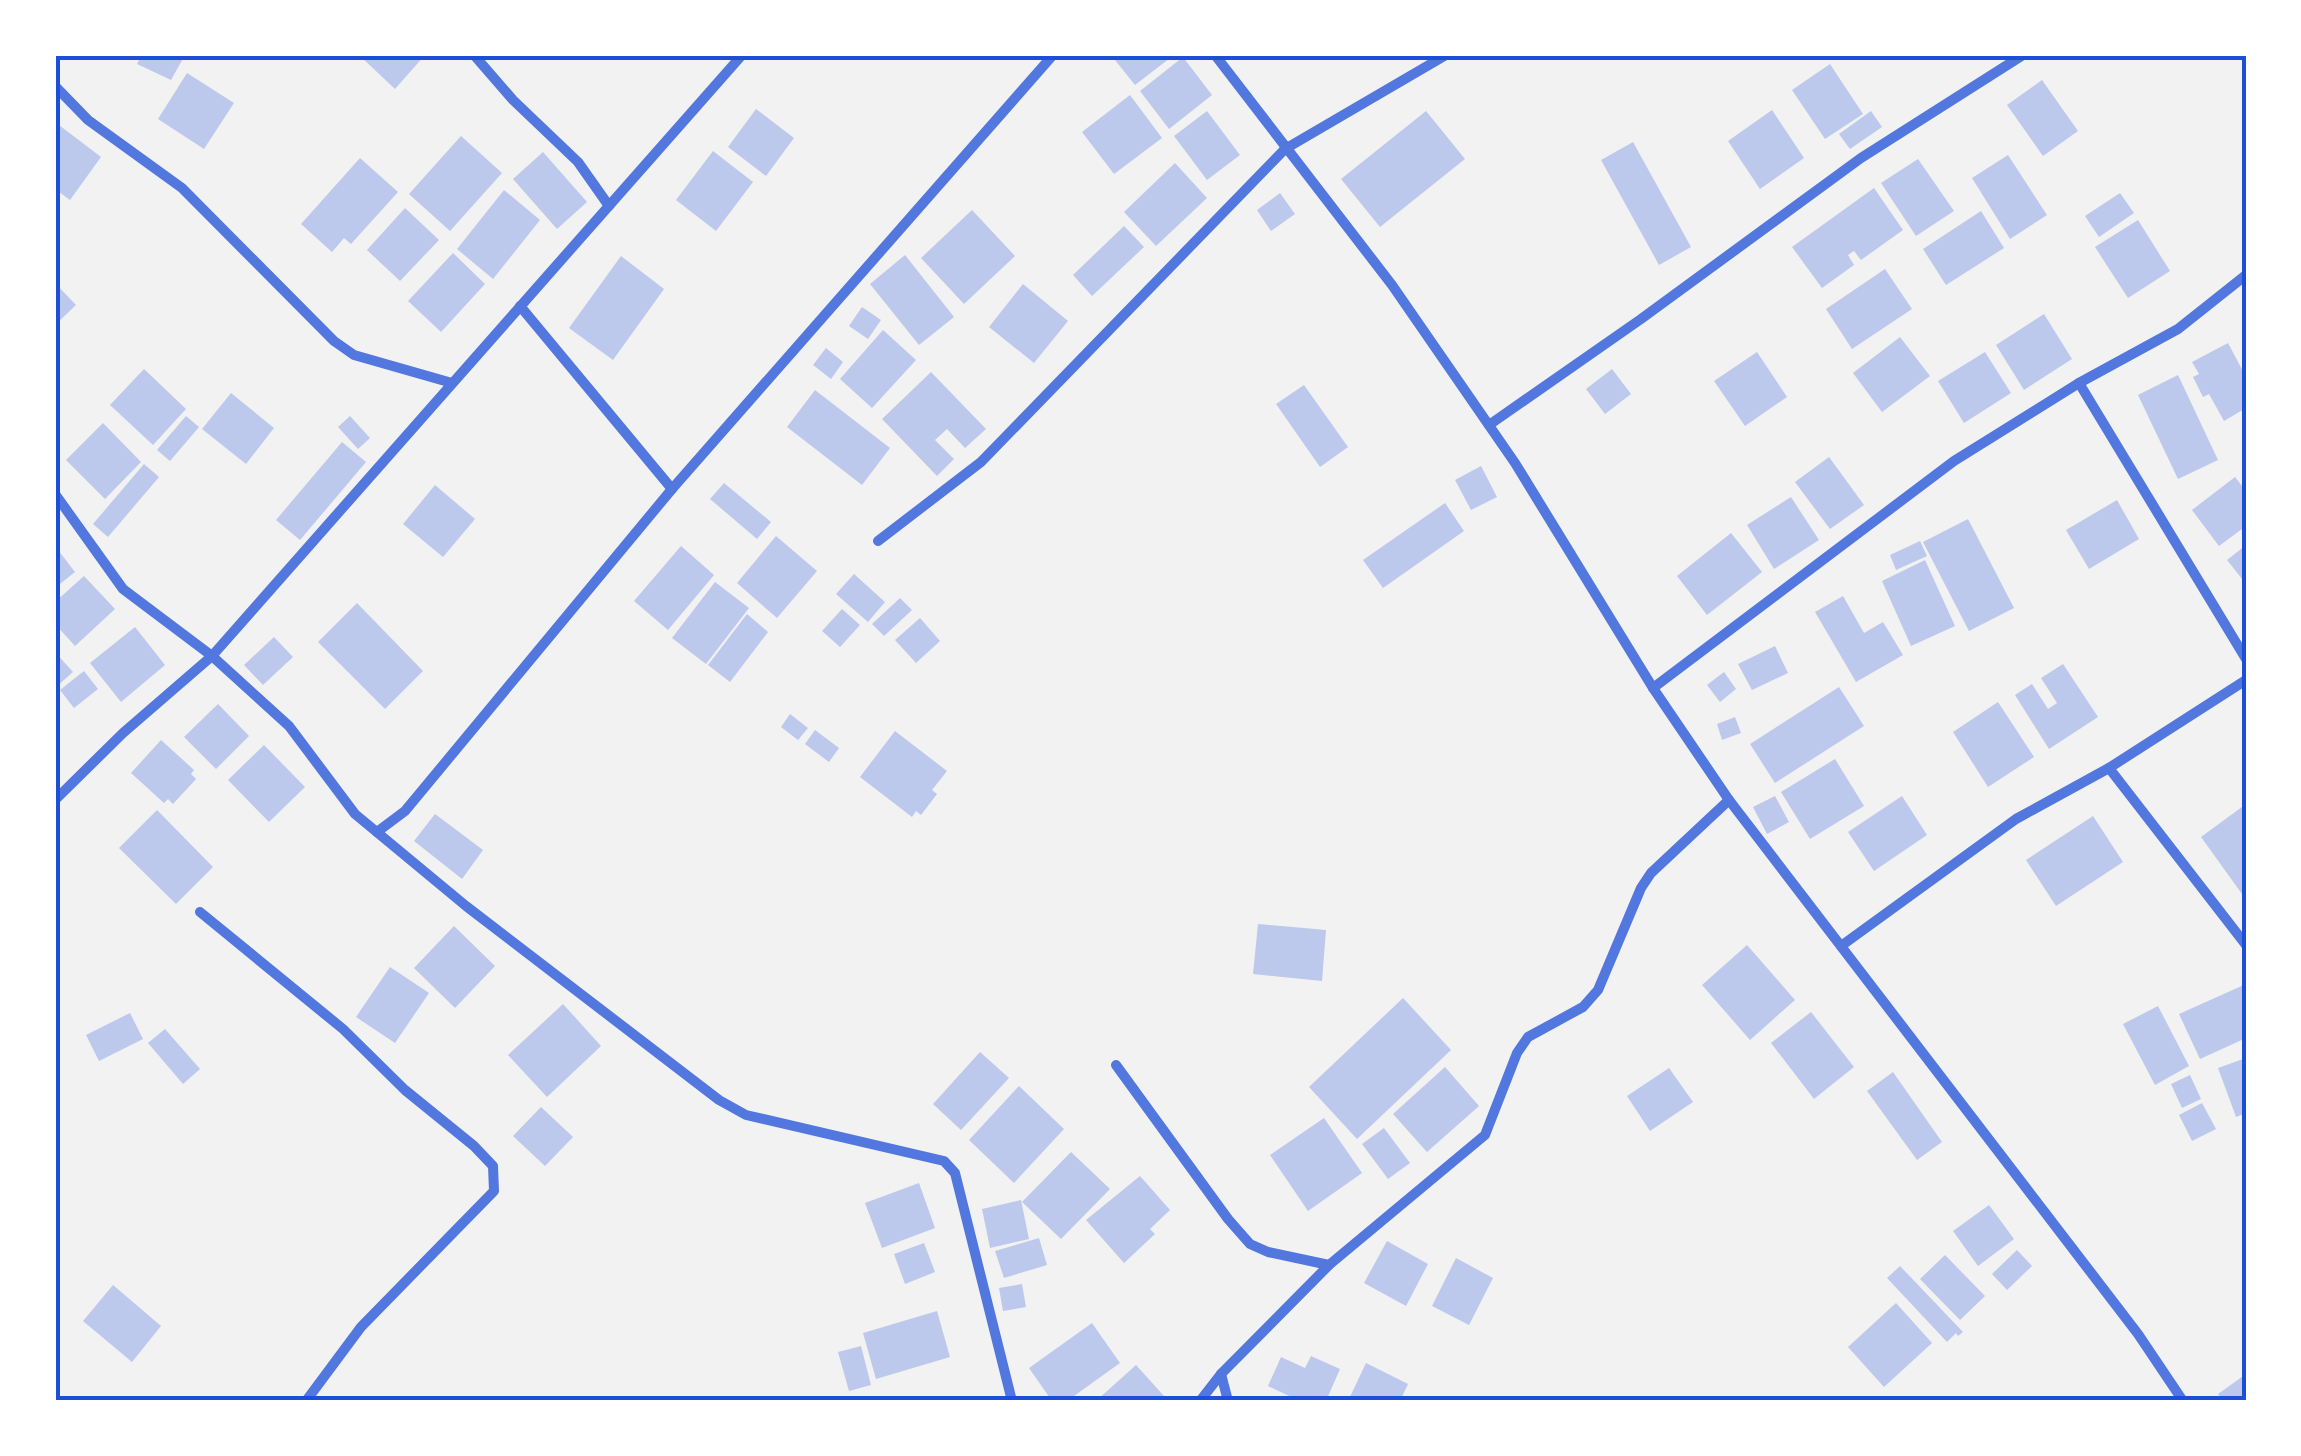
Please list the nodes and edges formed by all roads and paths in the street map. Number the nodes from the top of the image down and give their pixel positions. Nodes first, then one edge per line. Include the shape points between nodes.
1 (474, 55) edge
2 (742, 55) edge
3 (1054, 55) edge
4 (1215, 55) edge
5 (1446, 55) edge
6 (2023, 55) edge
7 (55, 86) edge
8 (1285, 149) junction
9 (609, 206) junction
10 (2246, 276) edge
11 (520, 306) junction
12 (2079, 383) junction
13 (452, 384) junction
14 (1489, 426) junction
15 (672, 489) junction
16 (55, 494) edge
17 (878, 541) dead end
18 (212, 656) junction
19 (2246, 659) edge
20 (2246, 680) edge
21 (1653, 688) junction
22 (2109, 768) junction
23 (55, 800) edge
24 (1729, 800) junction
25 (377, 832) junction
26 (200, 912) dead end
27 (2246, 945) edge
28 (1842, 946) junction
29 (1116, 1064) dead end
30 (1329, 1266) junction
31 (1221, 1374) junction
32 (306, 1401) edge
33 (1012, 1401) edge
34 (1200, 1401) edge
35 (1228, 1401) edge
36 (2183, 1401) edge

1 - 9 street via 578,162
2 - 9 street
3 - 15 street
4 - 8 street
5 - 8 street
6 - 14 street via 1861,158
7 - 13 street via 88,120 182,188 334,340 354,355
8 - 14 street via 1392,285
8 - 17 street via 980,462
9 - 11 street
10 - 12 street via 2178,329
11 - 13 street
11 - 15 street
12 - 19 street
12 - 21 street via 1954,461
13 - 18 street
14 - 21 street
15 - 25 street via 405,811
16 - 18 street via 123,589
18 - 23 street
18 - 25 street via 290,726 355,814
20 - 22 street
21 - 24 street
22 - 27 street
22 - 28 street via 2016,819
24 - 28 street
24 - 30 street via 1641,888 1598,990 1582,1007 1528,1037 1485,1135
25 - 33 street via 746,1116 944,1161 954,1174
26 - 32 street via 493,1166 494,1191 360,1327
28 - 36 street
29 - 30 street via 1250,1244
30 - 31 street
31 - 34 street
31 - 35 street

